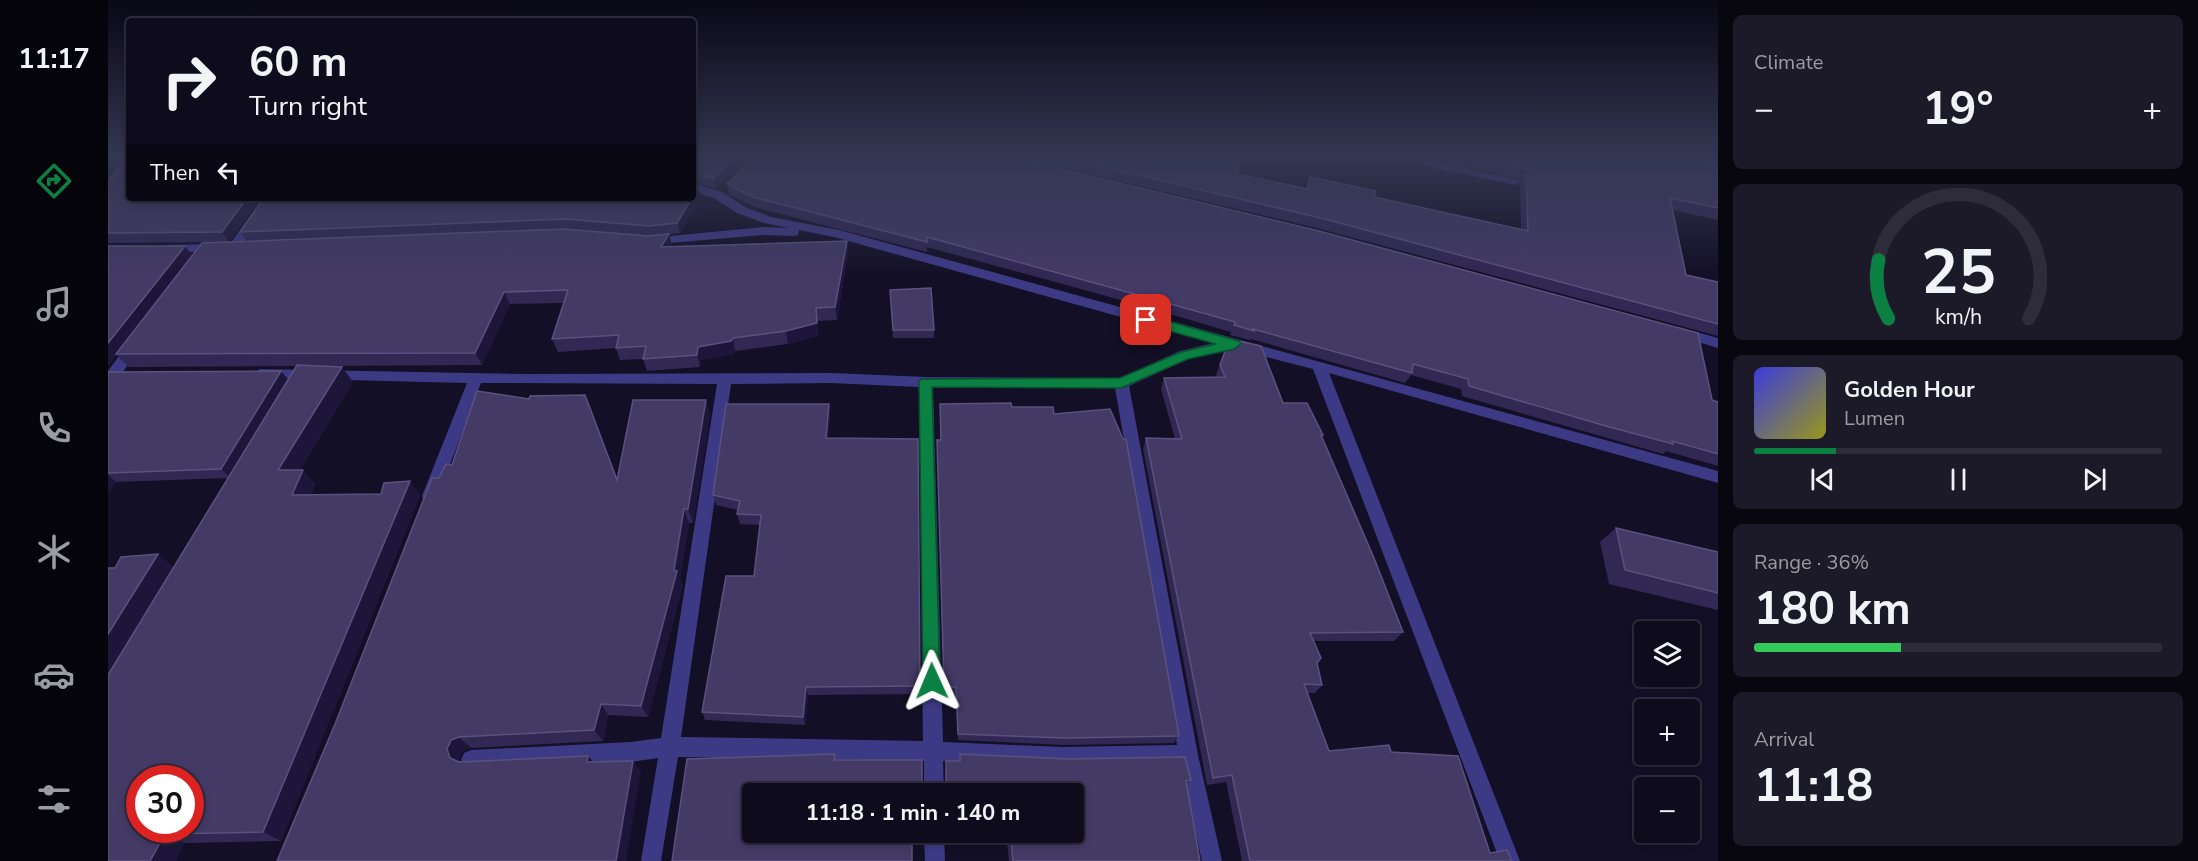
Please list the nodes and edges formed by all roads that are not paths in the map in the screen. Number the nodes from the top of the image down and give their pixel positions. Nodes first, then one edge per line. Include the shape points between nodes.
1 (727, 196) edge
2 (267, 201) edge
3 (835, 233) junction
4 (640, 241) edge
5 (152, 249) edge
6 (1660, 327) edge
7 (143, 334) edge
8 (1718, 343) edge
9 (1234, 344) junction
10 (1319, 364) junction
11 (138, 372) edge
12 (244, 373) edge
13 (303, 373) junction
14 (110, 376) edge
15 (476, 378) junction
16 (725, 378) junction
17 (926, 382) junction
18 (1121, 383) junction
19 (291, 394) edge
20 (1718, 477) edge
21 (424, 512) edge
22 (670, 747) junction
23 (933, 751) junction
24 (1188, 755) junction
25 (471, 760) edge
26 (934, 783) edge
27 (934, 843) edge
28 (651, 861) edge
29 (935, 861) edge
30 (1212, 861) edge
31 (1510, 861) edge

1 - 3 street via 741,210
2 - 5 street via 240,247 203,254
3 - 4 street via 763,231
3 - 9 street
6 - 8 street
7 - 14 street
9 - 10 street
9 - 18 street via 1185,355
10 - 20 street
10 - 31 street
11 - 14 street
12 - 13 street
13 - 15 street
13 - 19 street
15 - 16 street
15 - 21 street
16 - 17 street
16 - 22 street
17 - 18 street
17 - 23 street
18 - 24 street
22 - 23 street
22 - 25 street
22 - 28 street
23 - 24 street via 1063,757
23 - 26 street
24 - 30 street
27 - 29 street

